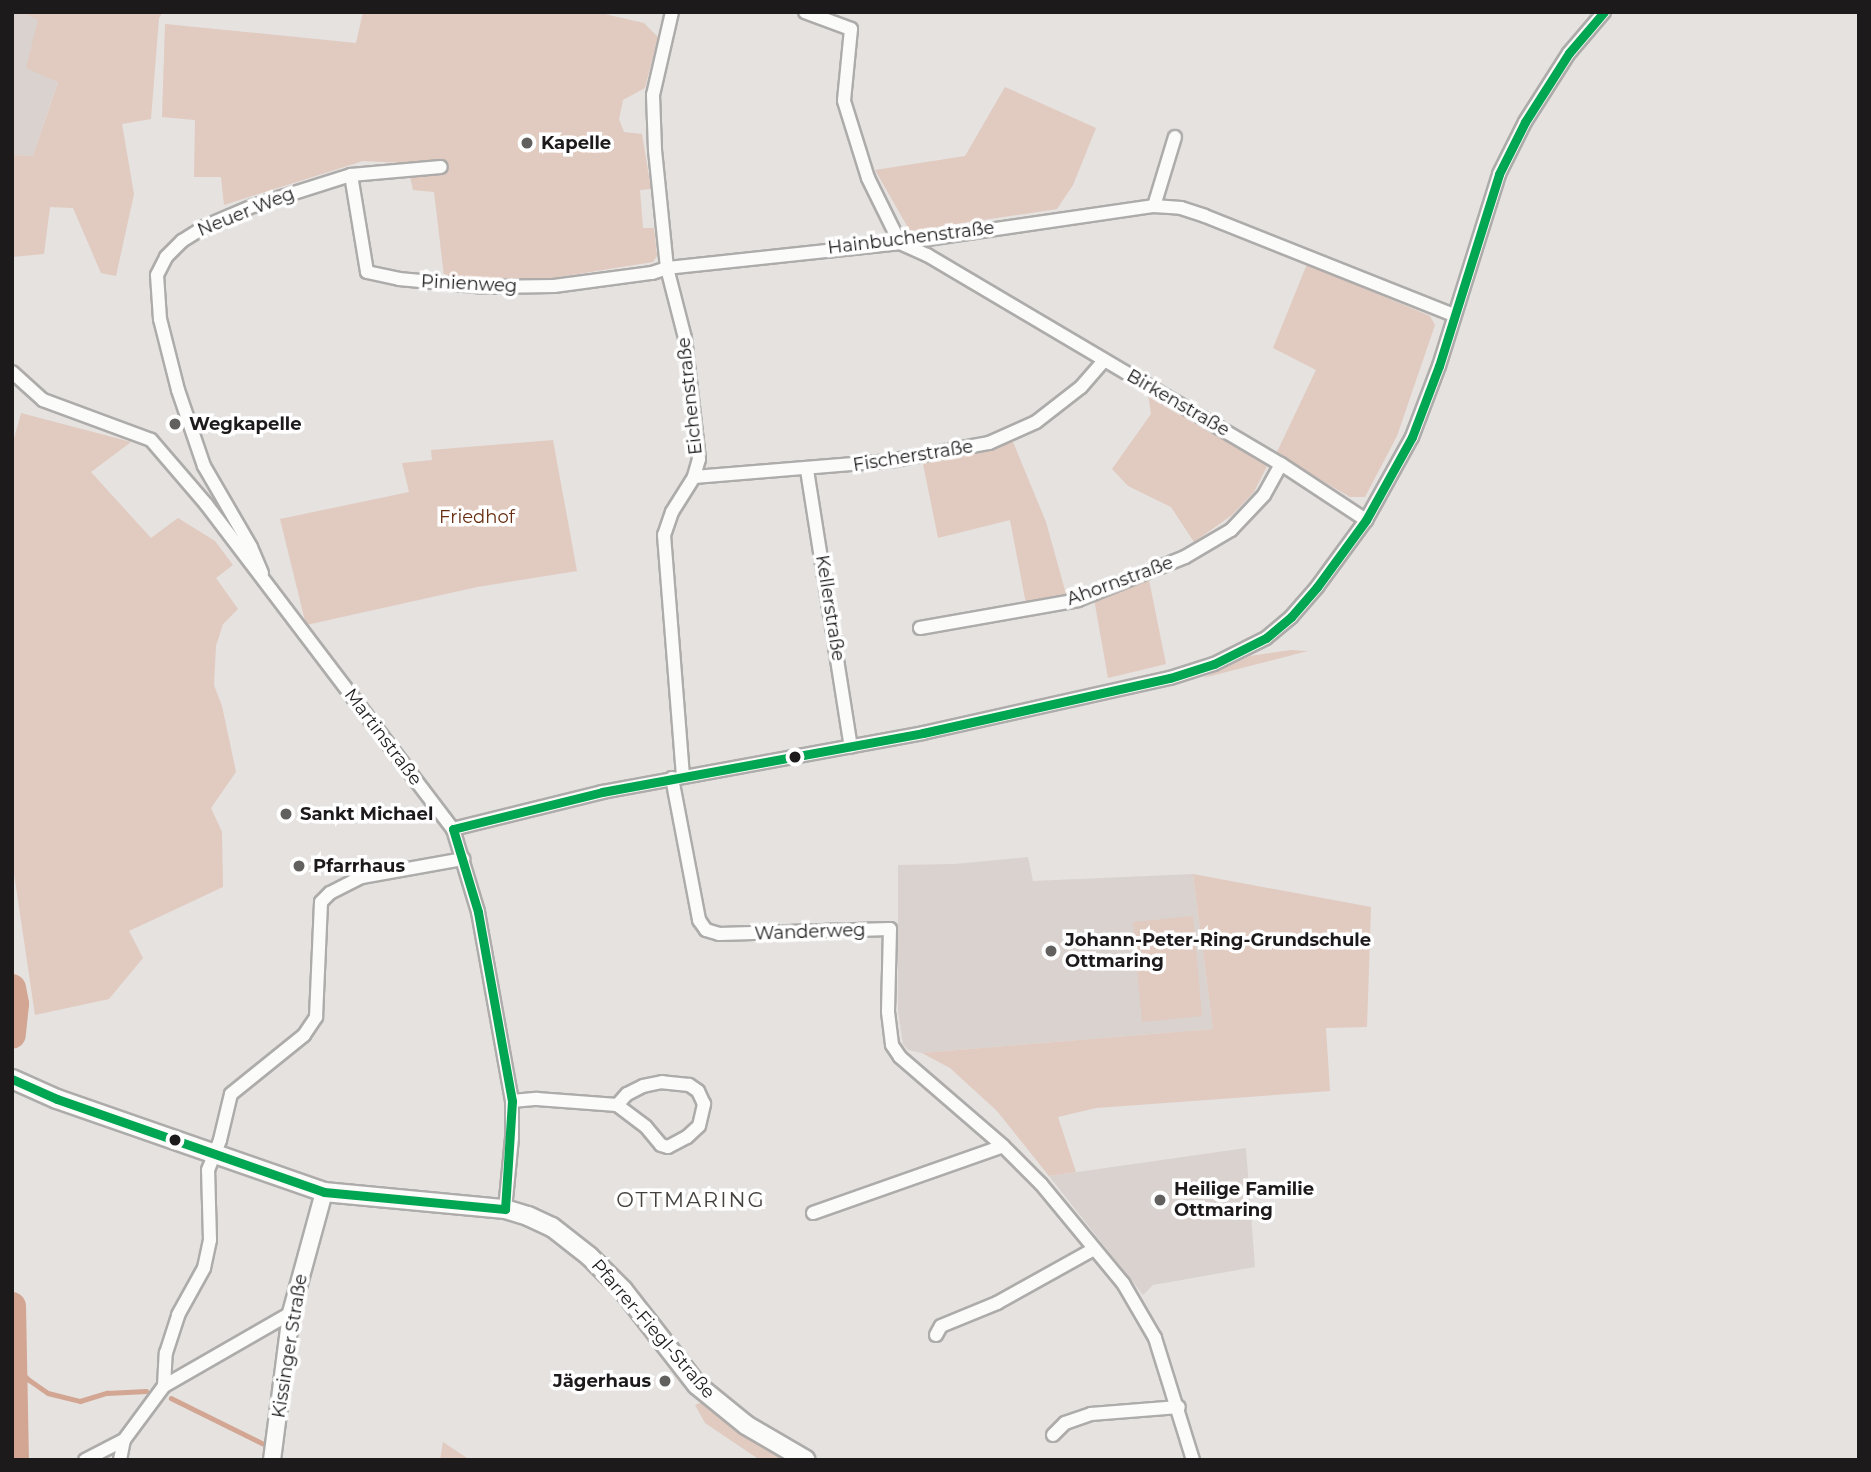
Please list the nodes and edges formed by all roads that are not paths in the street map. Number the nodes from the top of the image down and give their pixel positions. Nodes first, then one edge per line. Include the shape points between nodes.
1 (672, 12) edge
2 (805, 12) edge
3 (1604, 12) edge
4 (1175, 137) dead end
5 (441, 167) dead end
6 (351, 175) junction
7 (1154, 206) junction
8 (900, 243) junction
9 (667, 268) junction
10 (1454, 315) junction
11 (1104, 361) junction
12 (12, 372) edge
13 (1281, 464) junction
14 (807, 470) junction
15 (694, 477) junction
16 (1366, 520) junction
17 (271, 592) junction
18 (920, 628) dead end
19 (851, 747) junction
20 (677, 777) junction
21 (453, 829) junction
22 (463, 859) junction
23 (12, 1079) edge
24 (512, 1101) junction
25 (617, 1105) junction
26 (1003, 1146) junction
27 (213, 1155) junction
28 (324, 1192) junction
29 (505, 1209) junction
30 (813, 1213) dead end
31 (1094, 1249) junction
32 (291, 1313) junction
33 (936, 1335) dead end
34 (164, 1386) junction
35 (1179, 1407) junction
36 (1053, 1436) dead end
37 (124, 1440) junction
38 (85, 1460) edge
39 (120, 1460) edge
40 (272, 1460) edge
41 (806, 1460) edge
42 (1193, 1460) edge

1 - 9 street, Eichenstraße via 653,95
2 - 8 street via 851,29 844,101 868,178
3 - 10 street via 1569,53 1525,122 1499,174
4 - 7 street
5 - 6 street, Neuer Weg
6 - 9 street, Pinienweg via 367,272 486,287 554,286
6 - 17 street, Neuer Weg via 206,226 166,257 158,275 160,319 204,466
7 - 8 street, Hainbuchenstraße
7 - 10 street, Hainbuchenstraße via 1205,216
8 - 9 street, Hainbuchenstraße
8 - 11 street, Birkenstraße
9 - 15 street, Eichenstraße via 685,338 697,429 699,458
10 - 16 street via 1412,437
11 - 13 street, Birkenstraße
11 - 14 street, Fischerstraße via 1081,387 1036,422 989,443
12 - 17 street, Martinstraße via 43,400 151,440
13 - 16 street, Birkenstraße
13 - 18 street, Ahornstraße via 1264,495 1231,530 1185,557 1077,600
14 - 15 street, Fischerstraße
14 - 19 street, Kellerstraße
15 - 20 street, Eichenstraße via 664,535
16 - 19 street via 1291,617 1246,651 1170,678
17 - 21 street, Martinstraße
19 - 20 street
20 - 21 street
20 - 26 street, Wanderweg via 699,920 706,930 719,934 890,929 892,1045
21 - 22 street, Martinstraße
22 - 24 street, Martinstraße via 478,912
22 - 27 street via 362,877 321,902 316,1017 304,1035 231,1094
23 - 27 main road, Pfarrer-Fiegl-Straße
24 - 25 street
24 - 29 street, Martinstraße
25 - 25 street via 668,1147 699,1126 704,1104 689,1085 662,1082 643,1086
26 - 30 street
26 - 31 street, Wanderweg
27 - 28 main road, Pfarrer-Fiegl-Straße
27 - 34 street via 208,1170 210,1240 204,1268 178,1315 166,1353
28 - 29 main road, Pfarrer-Fiegl-Straße
28 - 32 street, Kissinger Straße
29 - 41 main road, Pfarrer-Fiegl-Straße via 528,1216 572,1241 623,1290 697,1385 746,1425
31 - 33 street via 997,1303 941,1326
31 - 35 street, Wanderweg via 1141,1310
32 - 34 street
32 - 40 street, Kissinger Straße
34 - 37 street
35 - 36 street via 1091,1414 1065,1423
35 - 42 street, Wanderweg
37 - 38 street
37 - 39 street

